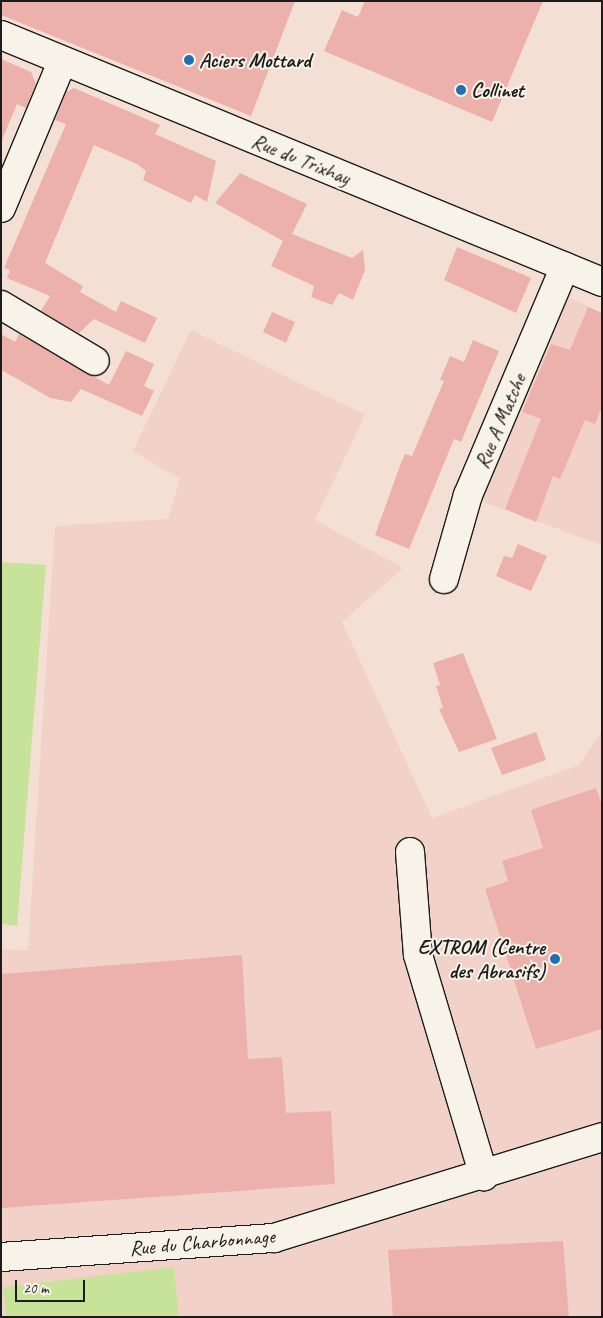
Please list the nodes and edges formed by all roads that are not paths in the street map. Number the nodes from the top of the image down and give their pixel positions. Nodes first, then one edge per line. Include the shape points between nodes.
1 (1, 35) edge
2 (62, 62) junction
3 (1, 208) edge
4 (565, 267) junction
5 (602, 282) edge
6 (1, 304) edge
7 (95, 361) dead end
8 (444, 579) dead end
9 (410, 852) dead end
10 (602, 1137) edge
11 (484, 1176) junction
12 (1, 1258) edge

1 - 2 street, Rue du Trixhay
2 - 3 street
2 - 4 street, Rue du Trixhay
4 - 5 street, Rue du Trixhay
4 - 8 street, Rue A Matche via 468,496
6 - 7 street
9 - 11 street via 418,955
10 - 11 street, Rue du Charbonnage
11 - 12 street, Rue du Charbonnage via 274,1238

